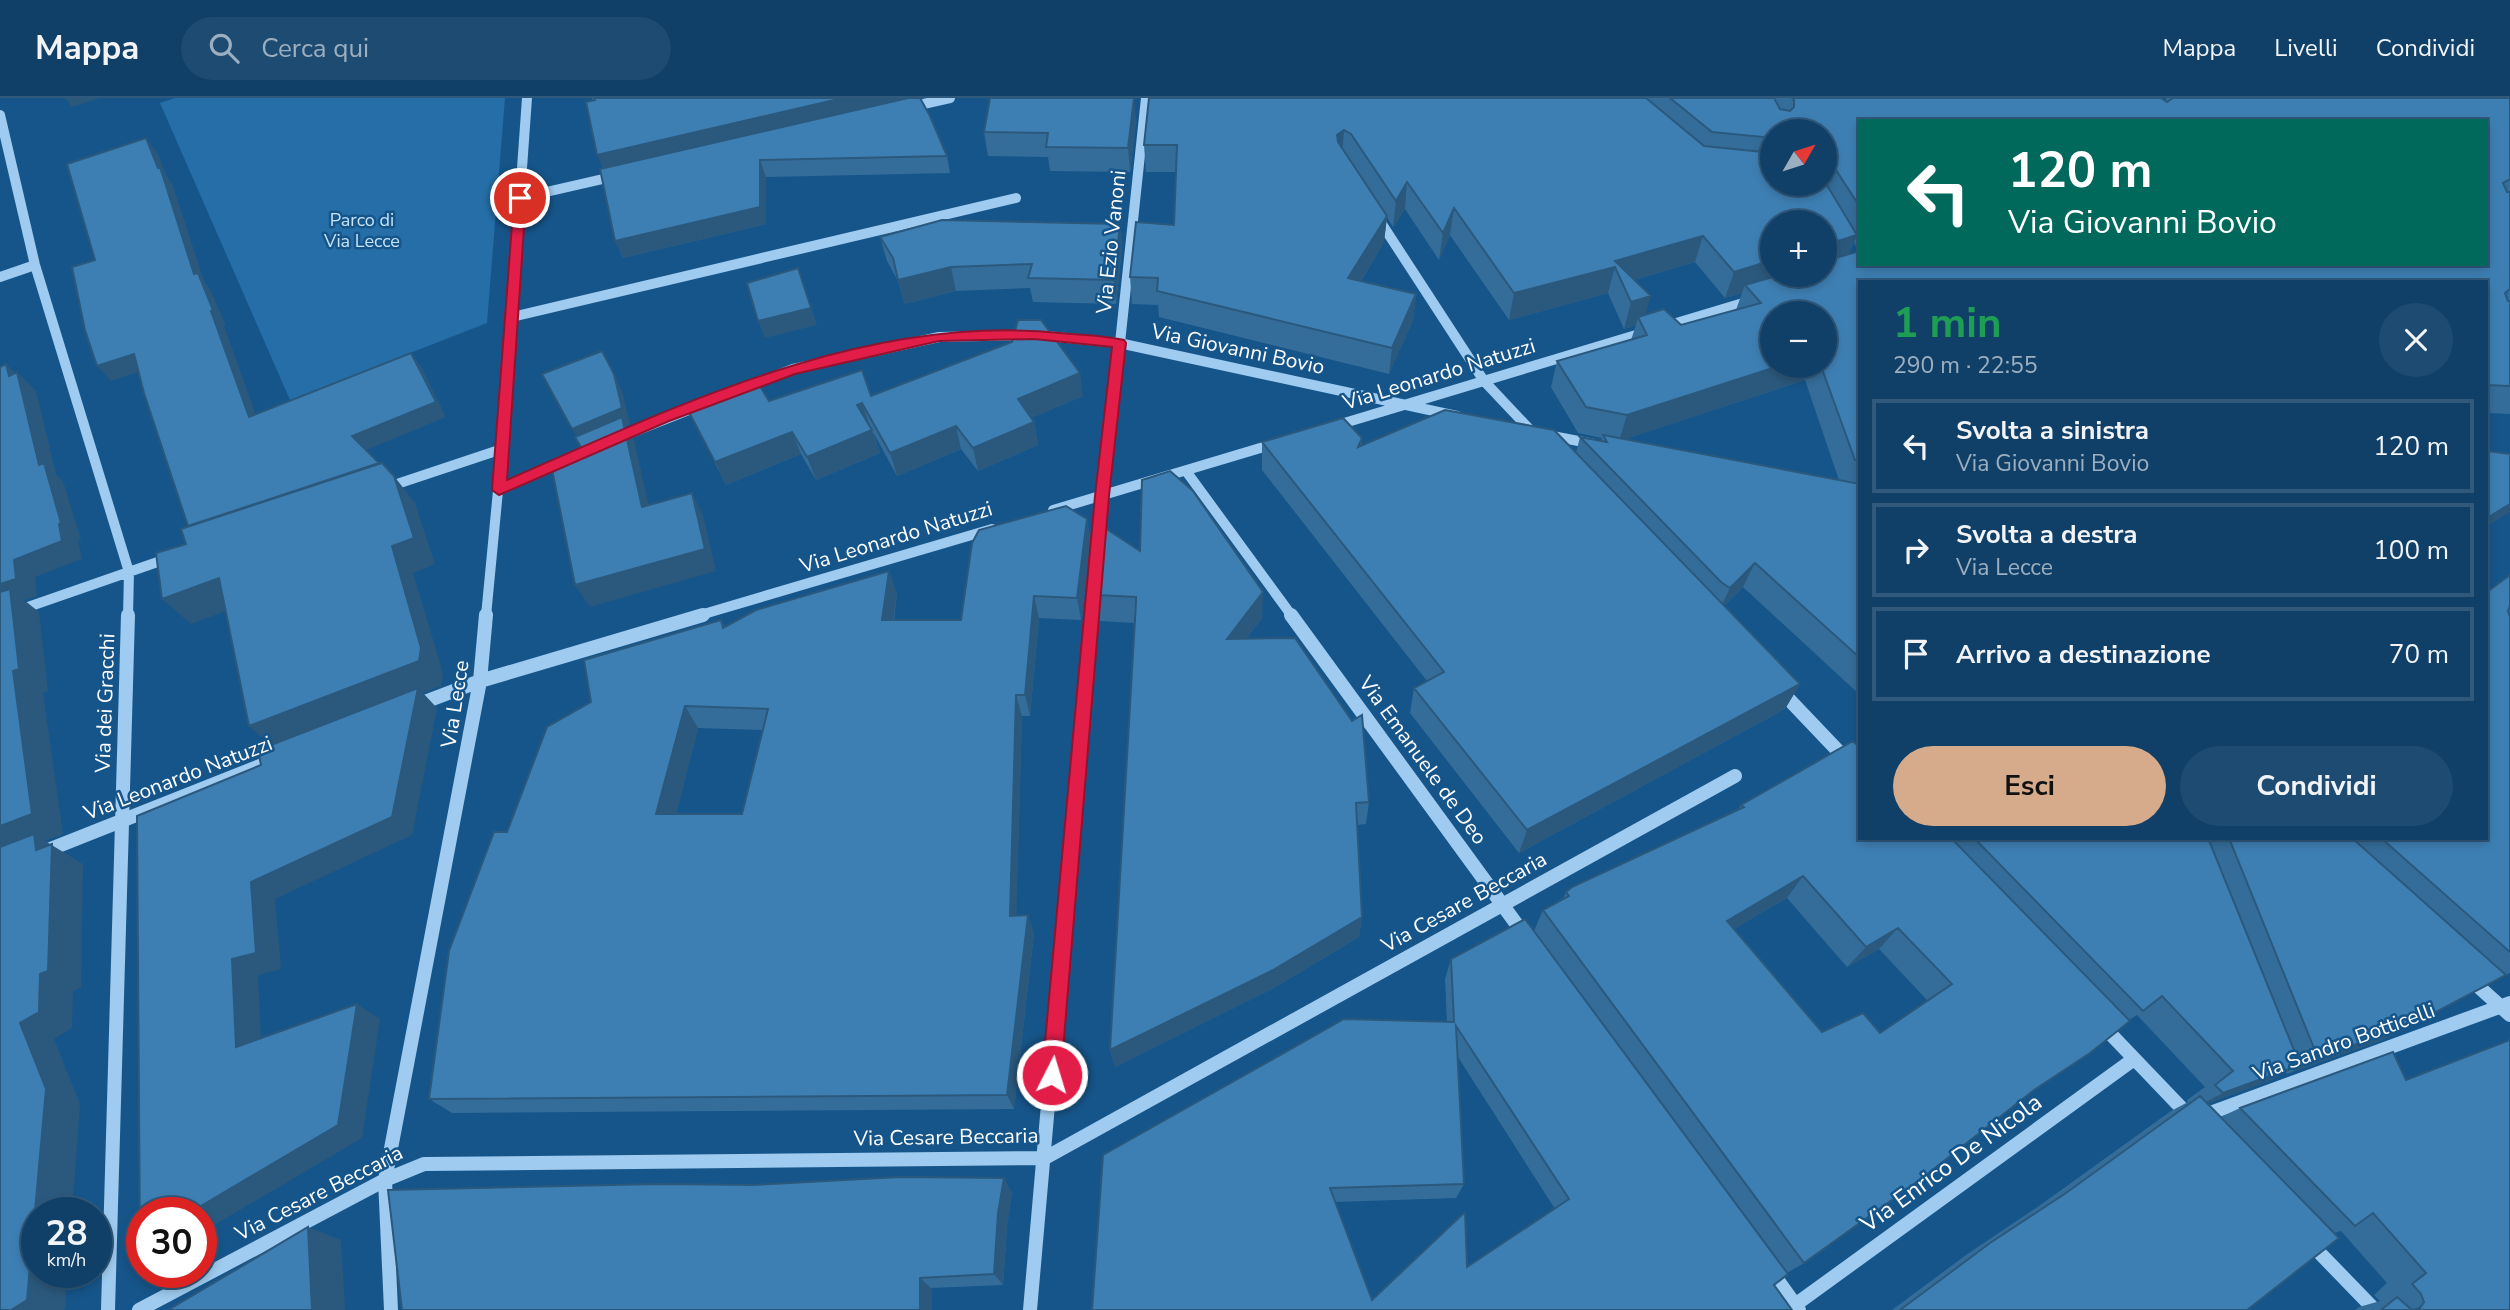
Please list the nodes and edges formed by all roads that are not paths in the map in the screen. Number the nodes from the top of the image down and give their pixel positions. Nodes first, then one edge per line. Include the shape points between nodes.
1 (527, 98) edge
2 (950, 98) edge
3 (1146, 98) edge
4 (896, 111) edge
5 (0, 115) edge
6 (628, 173) edge
7 (520, 198) junction
8 (1016, 198) dead end
9 (1373, 211) edge
10 (35, 265) junction
11 (0, 277) edge
12 (1763, 297) edge
13 (512, 317) junction
14 (1119, 343) junction
15 (1484, 381) junction
16 (1406, 405) junction
17 (1469, 418) edge
18 (1508, 427) edge
19 (1314, 432) edge
20 (1533, 432) junction
21 (1288, 440) edge
22 (1601, 446) edge
23 (502, 449) junction
24 (1552, 452) edge
25 (1186, 471) junction
26 (499, 490) junction
27 (373, 492) edge
28 (1102, 496) junction
29 (1036, 516) edge
30 (1009, 523) edge
31 (180, 555) edge
32 (129, 572) junction
33 (0, 617) edge
34 (480, 681) junction
35 (1774, 683) edge
36 (403, 711) edge
37 (287, 755) edge
38 (1858, 772) edge
39 (1735, 776) dead end
40 (120, 820) junction
41 (36, 854) edge
42 (1502, 905) junction
43 (1535, 949) edge
44 (2459, 969) edge
45 (2507, 1008) edge
46 (2095, 1019) edge
47 (2134, 1059) junction
48 (2197, 1124) joint
49 (1045, 1158) junction
50 (385, 1180) junction
51 (2298, 1230) edge
52 (1763, 1260) edge
53 (1797, 1307) edge
54 (108, 1310) edge
55 (139, 1310) edge
56 (391, 1310) edge
57 (1030, 1310) edge
58 (2375, 1310) edge

1 - 7 street, Via Lecce
2 - 4 street
3 - 14 street, Via Ezio Vanoni
5 - 10 street, Via dei Gracchi
6 - 7 street
7 - 13 street, Via Lecce
8 - 13 street
9 - 15 street
10 - 11 street
10 - 32 street, Via dei Gracchi
12 - 15 street, Via Leonardo Natuzzi
13 - 23 street, Via Lecce
14 - 16 street, Via Giovanni Bovio
14 - 26 street, Via Giovanni Bovio via 1034,335 939,337 793,369 664,418
14 - 28 street, Via Ezio Vanoni
15 - 16 street, Via Leonardo Natuzzi
15 - 20 street
16 - 17 street, Via Giovanni Bovio
16 - 19 street, Via Leonardo Natuzzi
18 - 20 street
20 - 22 street
20 - 24 street
21 - 25 street
23 - 26 street, Via Lecce
23 - 27 street
25 - 28 street
25 - 42 street, Via Emanuele de Deo
26 - 34 street, Via Lecce
28 - 29 street
28 - 49 street, Via Ezio Vanoni
30 - 34 street, Via Leonardo Natuzzi
31 - 32 street
32 - 33 street
32 - 40 street, Via dei Gracchi
34 - 36 street, Via Leonardo Natuzzi
34 - 50 street, Via Lecce
35 - 38 street
37 - 40 street, Via Leonardo Natuzzi
39 - 42 street, Via Cesare Beccaria
40 - 41 street, Via Leonardo Natuzzi
40 - 54 street, Via dei Gracchi
42 - 43 street, Via Emanuele de Deo
42 - 49 street, Via Cesare Beccaria
44 - 45 street
45 - 48 street, Via Sandro Botticelli via 2279,1081
46 - 47 street
47 - 48 street
47 - 53 street, Via Enrico De Nicola
49 - 50 street, Via Cesare Beccaria via 424,1164
49 - 57 street, Via Ezio Vanoni
50 - 55 street, Via Cesare Beccaria
50 - 56 street, Via Lecce
51 - 58 street
52 - 53 street

